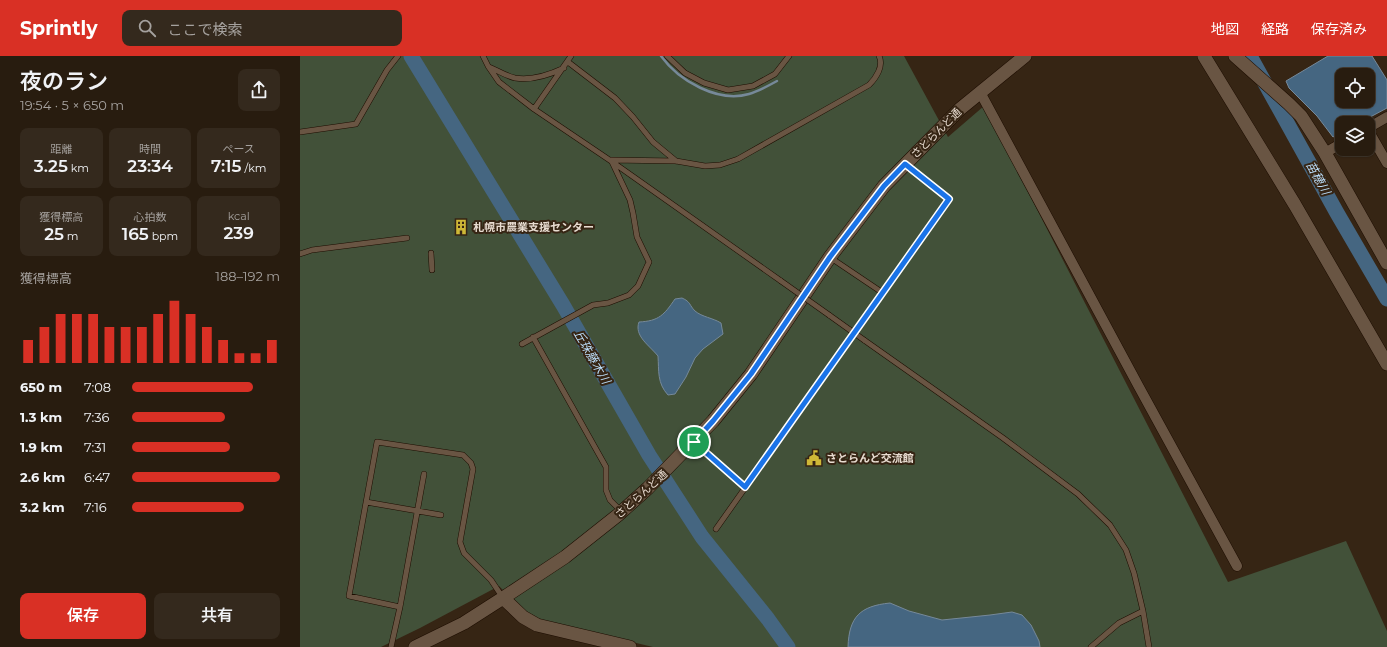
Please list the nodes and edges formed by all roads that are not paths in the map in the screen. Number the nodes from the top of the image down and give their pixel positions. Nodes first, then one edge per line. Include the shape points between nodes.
1 (398, 56) edge
2 (483, 56) edge
3 (571, 56) edge
4 (667, 56) edge
5 (788, 56) edge
6 (879, 56) edge
7 (1026, 56) edge
8 (1204, 56) edge
9 (1235, 56) edge
10 (568, 62) junction
11 (488, 66) junction
12 (564, 68) junction
13 (980, 92) junction
14 (534, 109) junction
15 (1387, 117) edge
16 (1375, 125) edge
17 (300, 132) edge
18 (1375, 142) edge
19 (1335, 147) edge
20 (1324, 153) junction
21 (611, 161) junction
22 (676, 161) junction
23 (1387, 163) edge
24 (905, 164) junction
25 (407, 238) dead end
26 (430, 253) dead end
27 (300, 254) edge
28 (830, 257) junction
29 (1387, 263) edge
30 (432, 270) dead end
31 (883, 293) junction
32 (533, 338) junction
33 (522, 344) dead end
34 (1387, 364) edge
35 (694, 442) junction
36 (424, 474) dead end
37 (745, 487) junction
38 (366, 502) junction
39 (417, 510) junction
40 (622, 512) junction
41 (441, 515) dead end
42 (716, 528) dead end
43 (1237, 566) dead end
44 (503, 598) junction
45 (400, 607) junction
46 (1143, 611) junction
47 (391, 647) edge
48 (415, 647) edge
49 (630, 647) edge
50 (1091, 647) edge
51 (1149, 647) edge

1 - 17 lane via 387,70 356,124
2 - 11 lane
3 - 10 lane
4 - 5 lane via 685,73 704,83 728,90 754,86 775,74
6 - 22 lane via 880,70 869,85 738,159 720,165 705,166
7 - 13 street, さとらんど通
8 - 34 street via 1295,205
9 - 20 street via 1289,104
10 - 12 lane
10 - 22 lane via 615,98 653,142
11 - 12 lane via 515,78 528,79
11 - 14 lane via 499,82
12 - 14 lane
13 - 24 street, さとらんど通
13 - 43 street
14 - 21 lane
15 - 16 street
18 - 23 street
19 - 20 street
20 - 29 street
21 - 22 lane
21 - 32 lane via 630,200 637,237 649,262 638,286 629,295 593,306
21 - 46 lane, bridge via 1003,438 1078,494 1110,526 1126,550
24 - 28 street, さとらんど通
24 - 31 lane via 949,199
25 - 27 lane via 312,250
26 - 30 lane
28 - 31 lane
28 - 35 street, さとらんど通 via 751,374
31 - 37 lane
32 - 33 lane
32 - 40 lane via 606,467 606,490 610,500
35 - 37 lane
35 - 40 street, さとらんど通
36 - 39 lane
37 - 42 lane
38 - 39 lane
38 - 44 lane via 377,442 463,455 473,469 460,542 464,553 491,580
38 - 45 lane via 349,596
39 - 41 lane
39 - 45 lane
40 - 44 street, さとらんど通 via 565,557
44 - 48 street, さとらんど通 via 464,623
44 - 49 street via 523,617 537,625
45 - 47 lane
46 - 50 lane via 1119,623
46 - 51 lane

